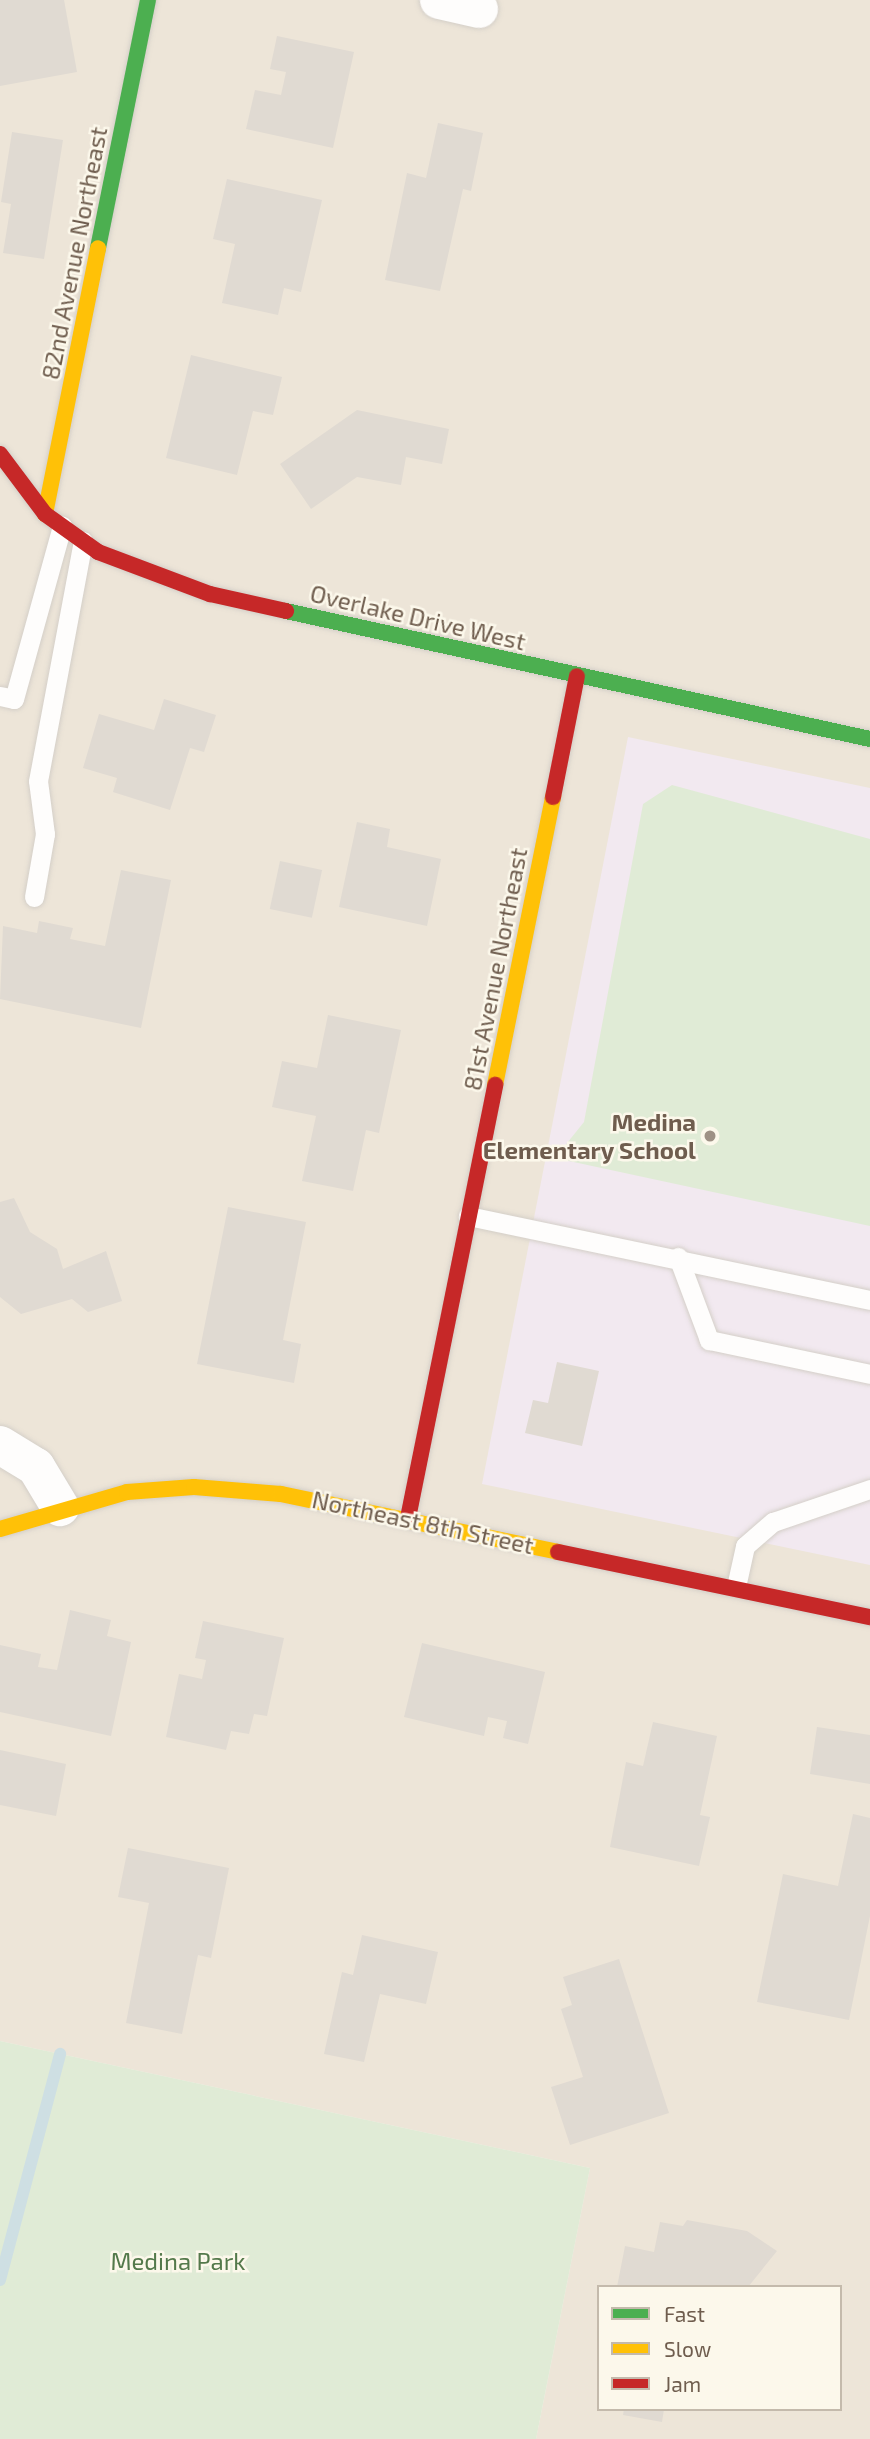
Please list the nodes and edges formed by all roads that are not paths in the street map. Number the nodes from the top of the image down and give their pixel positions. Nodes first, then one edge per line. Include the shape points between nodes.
1 (148, 0) edge
2 (439, 0) edge
3 (479, 9) dead end
4 (0, 454) edge
5 (46, 514) junction
6 (62, 526) junction
7 (83, 541) junction
8 (577, 676) junction
9 (0, 696) edge
10 (870, 739) edge
11 (34, 897) dead end
12 (468, 1216) junction
13 (678, 1257) junction
14 (870, 1300) edge
15 (870, 1374) edge
16 (0, 1446) edge
17 (870, 1489) edge
18 (60, 1507) junction
19 (408, 1518) junction
20 (0, 1530) edge
21 (736, 1587) junction
22 (870, 1617) edge

1 - 5 street, 82nd Avenue Northeast
2 - 3 street
4 - 5 street, Overlake Drive West
5 - 6 street, Overlake Drive West
6 - 7 street, Overlake Drive West
6 - 9 lane via 13,699
7 - 8 street, Overlake Drive West via 151,575 210,594
7 - 11 lane via 38,781 45,834
8 - 10 street, Overlake Drive West
8 - 12 street, 81st Avenue Northeast
12 - 13 lane
12 - 19 street, 81st Avenue Northeast
13 - 14 lane
13 - 15 lane via 709,1340
16 - 18 street via 36,1467
17 - 21 lane via 773,1522 745,1546
18 - 19 street, Northeast 8th Street via 127,1492 194,1487 281,1494
18 - 20 street
19 - 21 street, Northeast 8th Street
21 - 22 street, Northeast 8th Street

